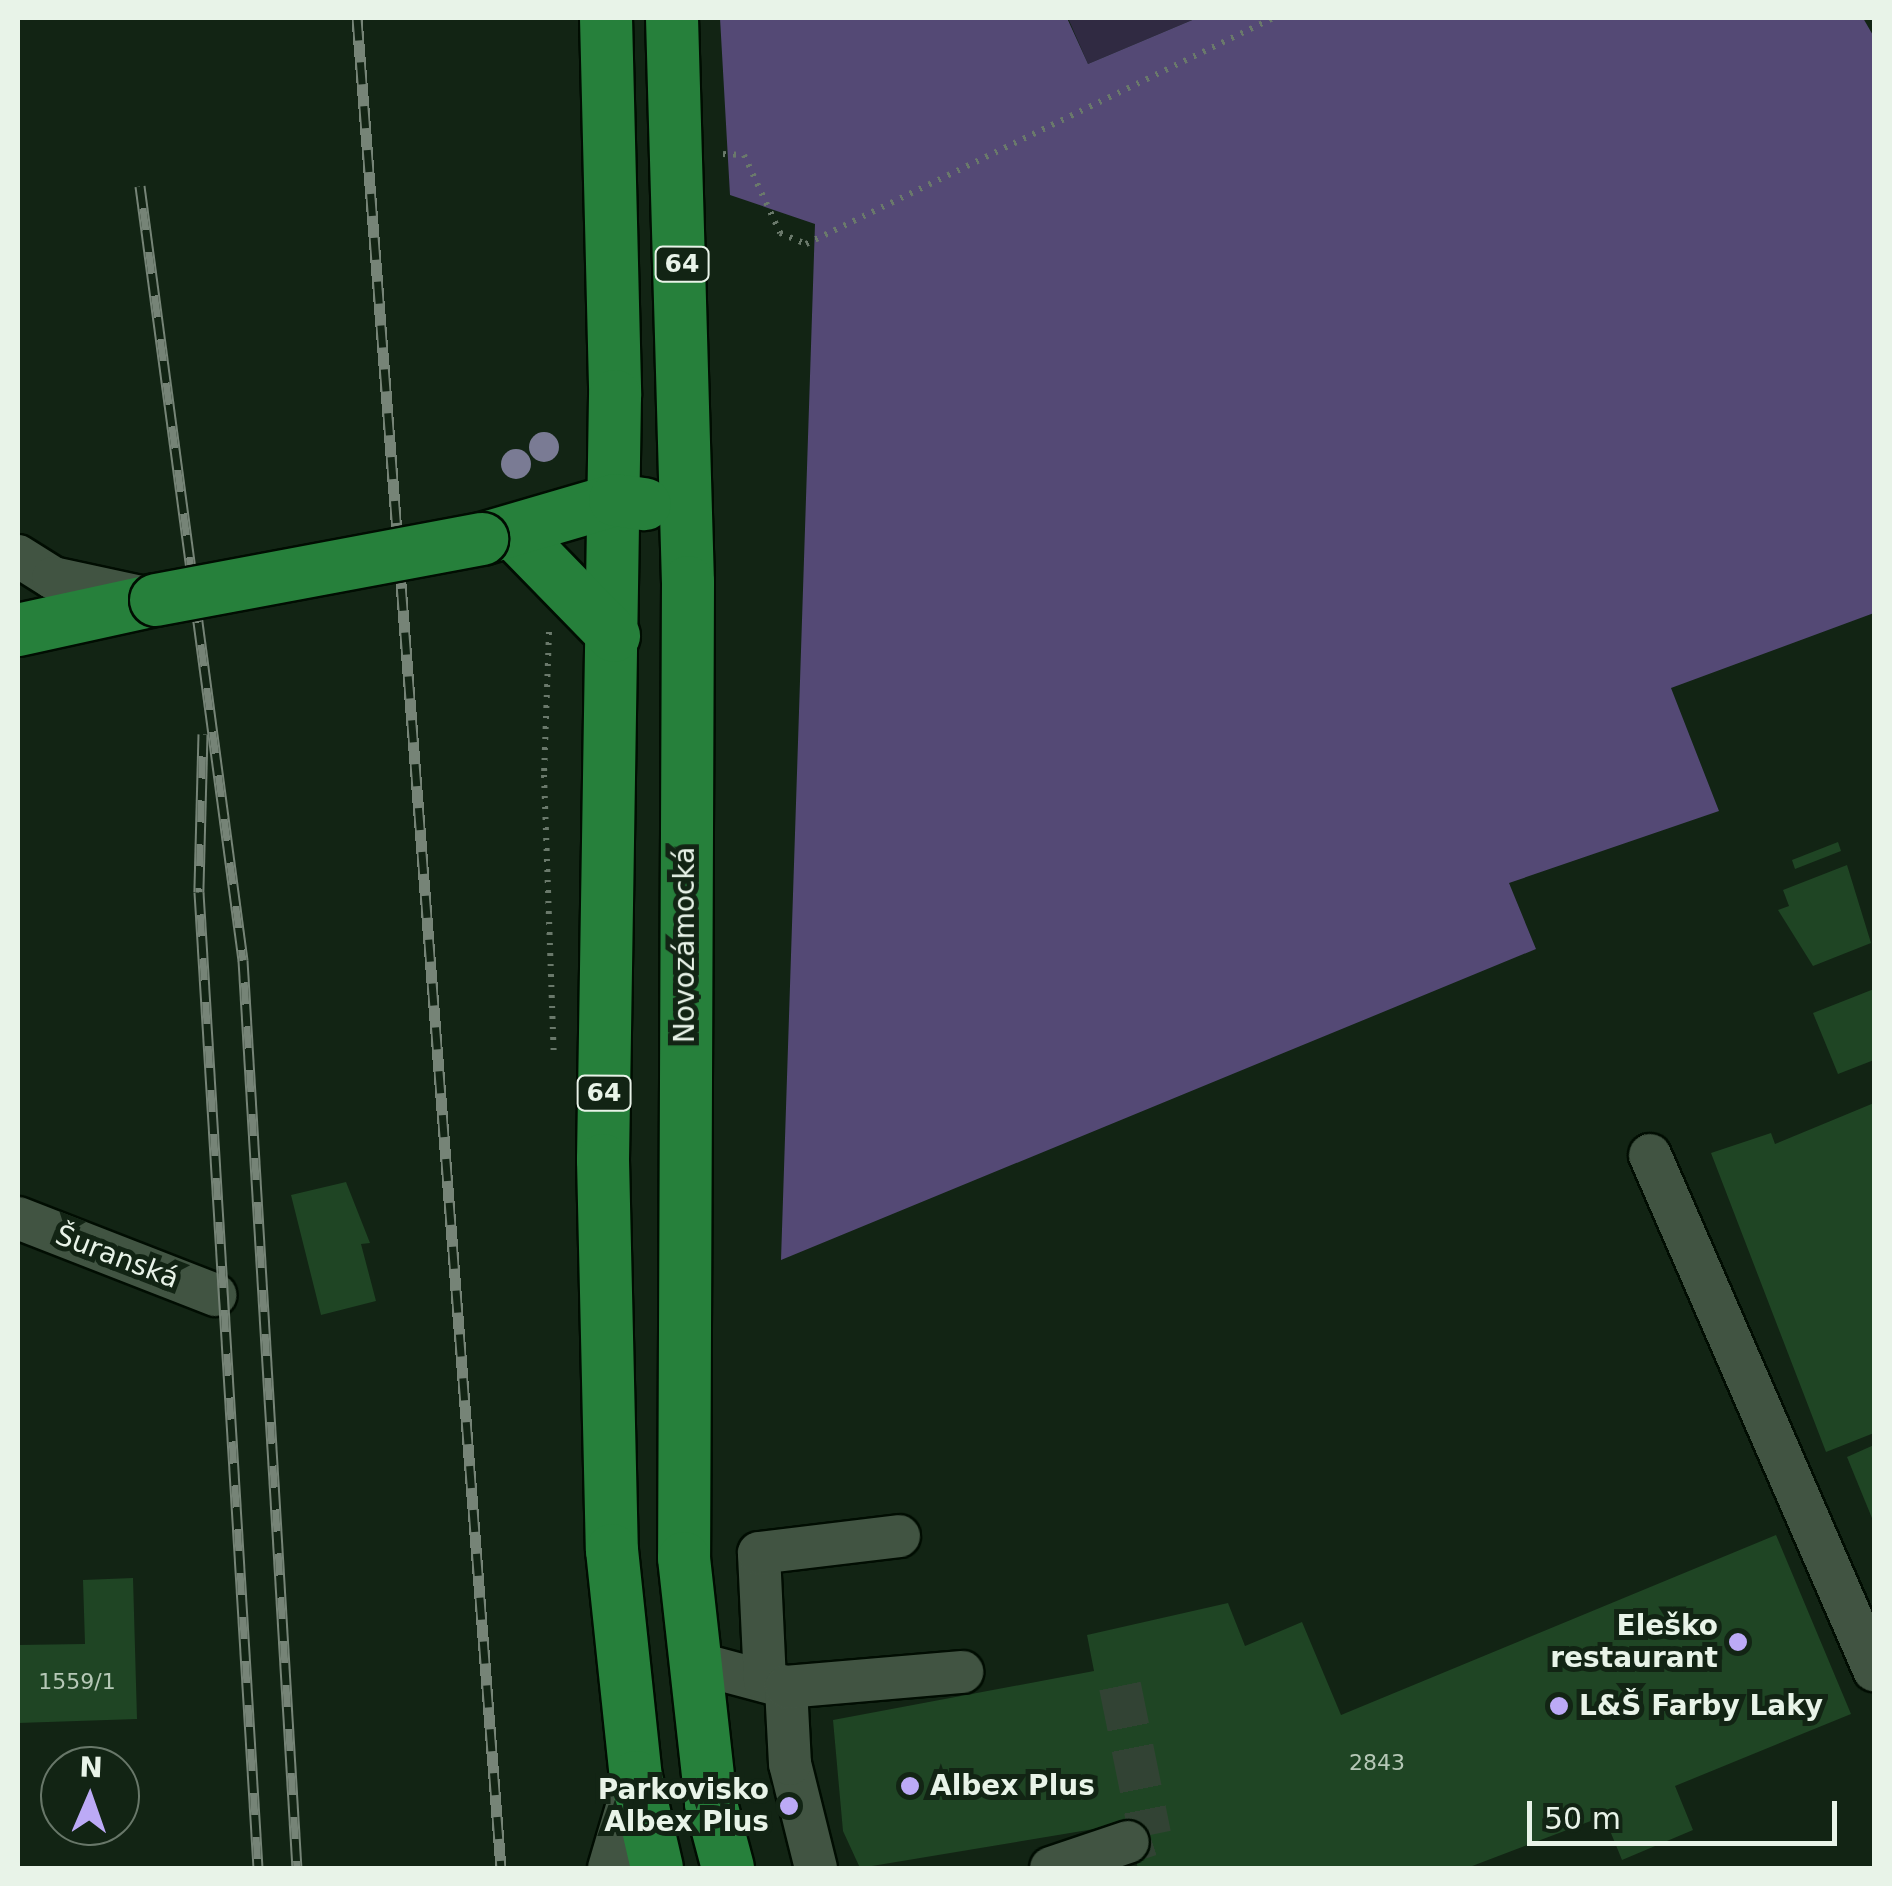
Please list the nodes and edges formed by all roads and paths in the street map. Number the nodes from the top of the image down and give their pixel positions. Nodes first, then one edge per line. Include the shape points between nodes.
1 (606, 18) edge
2 (672, 18) edge
3 (1273, 18) edge
4 (717, 154) dead end
5 (615, 500) junction
6 (686, 510) junction
7 (498, 535) junction
8 (18, 556) edge
9 (156, 600) junction
10 (18, 630) edge
11 (614, 636) junction
12 (1650, 1156) dead end
13 (18, 1218) edge
14 (216, 1295) dead end
15 (899, 1536) dead end
16 (692, 1662) junction
17 (1874, 1670) edge
18 (962, 1672) dead end
19 (776, 1684) junction
20 (636, 1777) junction
21 (1128, 1842) tunnel mouth
22 (609, 1868) edge
23 (657, 1868) edge
24 (728, 1868) edge
25 (816, 1868) edge
26 (1051, 1868) edge

1 - 5 main road, 64
2 - 6 main road, Novozámocká / 64
3 - 4 path via 806,244 780,233 744,155
5 - 6 main road
5 - 7 main road
5 - 11 main road, 64
6 - 16 main road, Novozámocká / 64
7 - 9 main road, bridge
7 - 11 main road
8 - 9 street via 87,590
9 - 10 main road
11 - 20 main road, 64 via 603,1180 612,1550
12 - 17 street
13 - 14 street, Šuranská
15 - 19 street via 759,1553
16 - 19 street
16 - 24 main road, Novozámocká / 64
18 - 19 street
19 - 25 street
20 - 22 street
20 - 23 main road, 64
21 - 26 street

